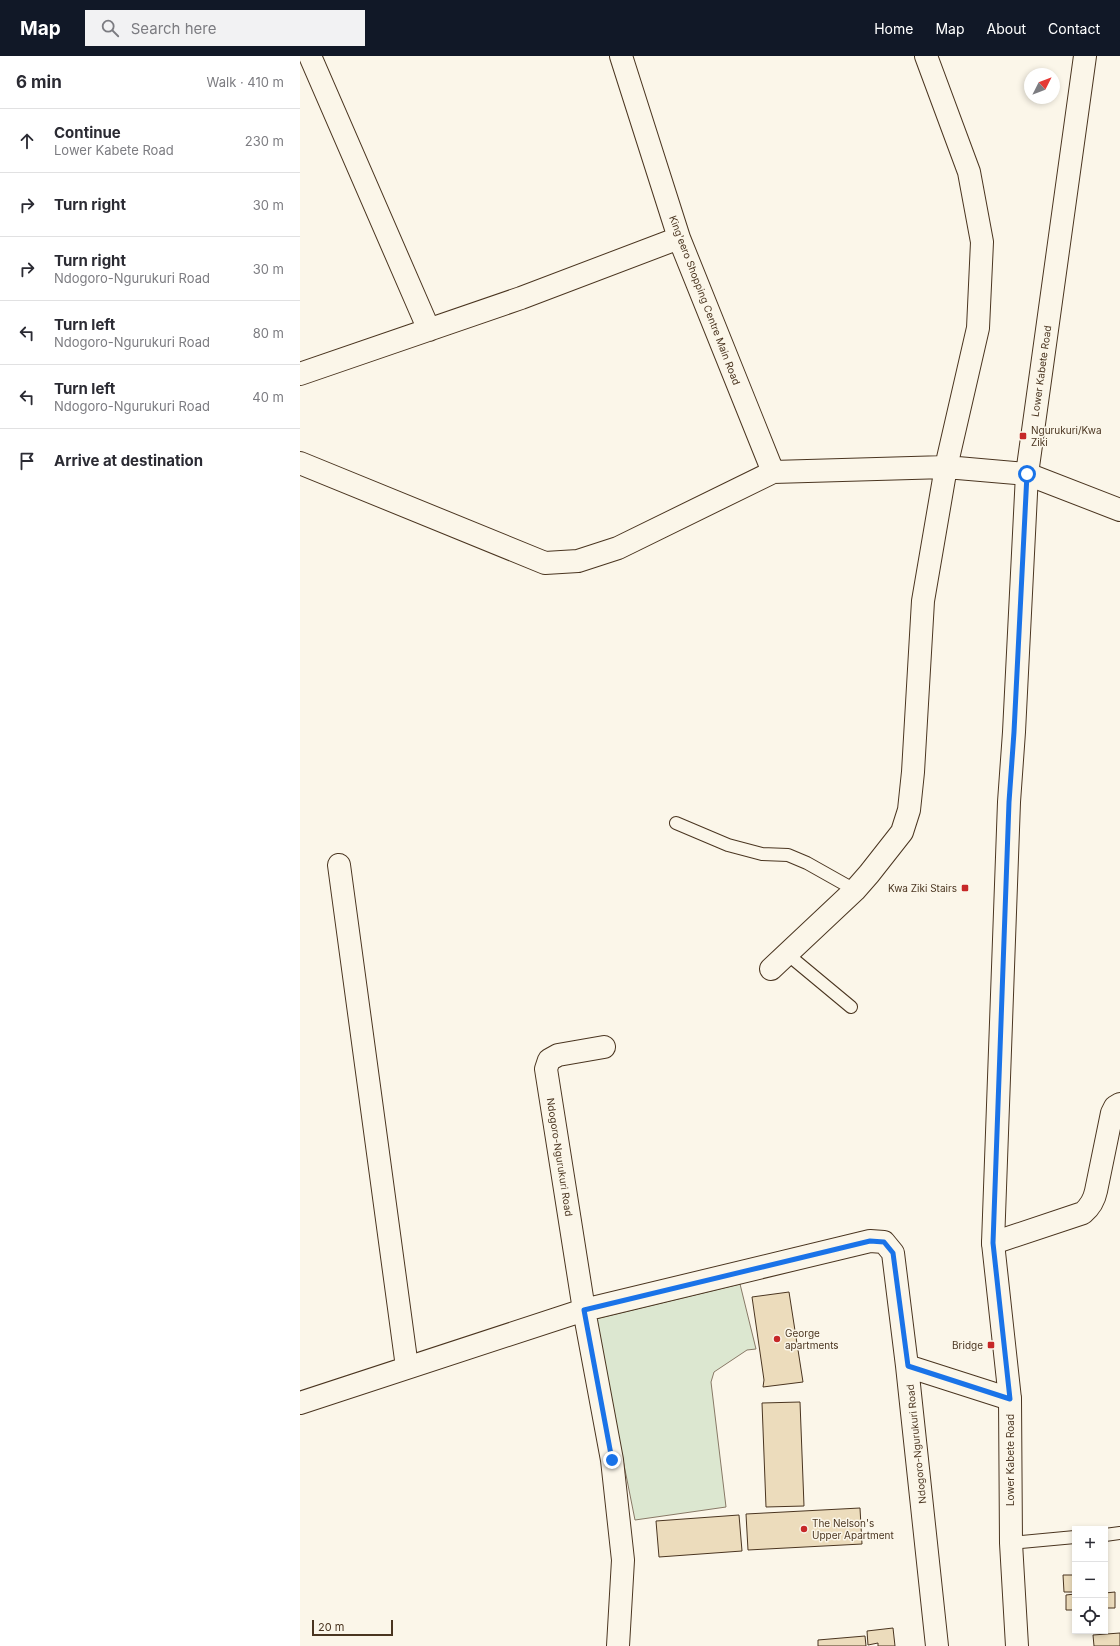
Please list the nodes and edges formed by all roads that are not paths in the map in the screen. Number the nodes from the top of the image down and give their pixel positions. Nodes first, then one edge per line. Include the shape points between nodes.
1 (310, 56) edge
2 (621, 56) edge
3 (926, 56) edge
4 (1085, 56) edge
5 (679, 238) junction
6 (429, 330) junction
7 (300, 374) edge
8 (300, 463) edge
9 (946, 467) junction
10 (774, 472) junction
11 (1027, 474) junction
12 (1120, 510) edge
13 (676, 823) dead end
14 (339, 865) dead end
15 (854, 890) junction
16 (778, 961) joint
17 (851, 1007) dead end
18 (604, 1048) dead end
19 (1120, 1104) edge
20 (993, 1243) junction
21 (584, 1310) junction
22 (908, 1366) junction
23 (407, 1367) junction
24 (1010, 1399) junction
25 (300, 1403) edge
26 (1120, 1534) edge
27 (1108, 1535) edge
28 (1072, 1537) edge
29 (1011, 1542) junction
30 (618, 1646) edge
31 (937, 1646) edge
32 (1017, 1646) edge

1 - 6 street
2 - 5 street, King'eero Shopping Centre Main Road
3 - 9 street via 969,172 982,242 978,328
4 - 11 street, Lower Kabete Road
5 - 6 street
5 - 10 street, King'eero Shopping Centre Main Road
6 - 7 street
8 - 10 street via 545,563 578,561 618,548
9 - 10 street
9 - 11 street
9 - 15 street via 923,601 909,810 902,832
11 - 12 street
11 - 20 street, Lower Kabete Road via 1009,802
13 - 15 lane via 728,845 762,854 788,855
14 - 23 street
15 - 16 street
16 - 17 lane
18 - 21 street, Ndogoro-Ngurukuri Road via 558,1055 549,1060 546,1069
19 - 20 street via 1112,1113 1094,1200 1088,1208 1083,1213
20 - 24 street, Lower Kabete Road
21 - 22 street, Ndogoro-Ngurukuri Road via 870,1241 884,1242 893,1253
21 - 23 street, Ndogoro-Ngurukuri Road
21 - 30 street, Ndogoro-Ngurukuri Road via 612,1460 624,1560
22 - 24 street
22 - 31 street, Ndogoro-Ngurukuri Road
23 - 25 street, Ndogoro-Ngurukuri Road
24 - 29 street, Lower Kabete Road
26 - 27 lane
28 - 29 lane
29 - 32 street, Lower Kabete Road

